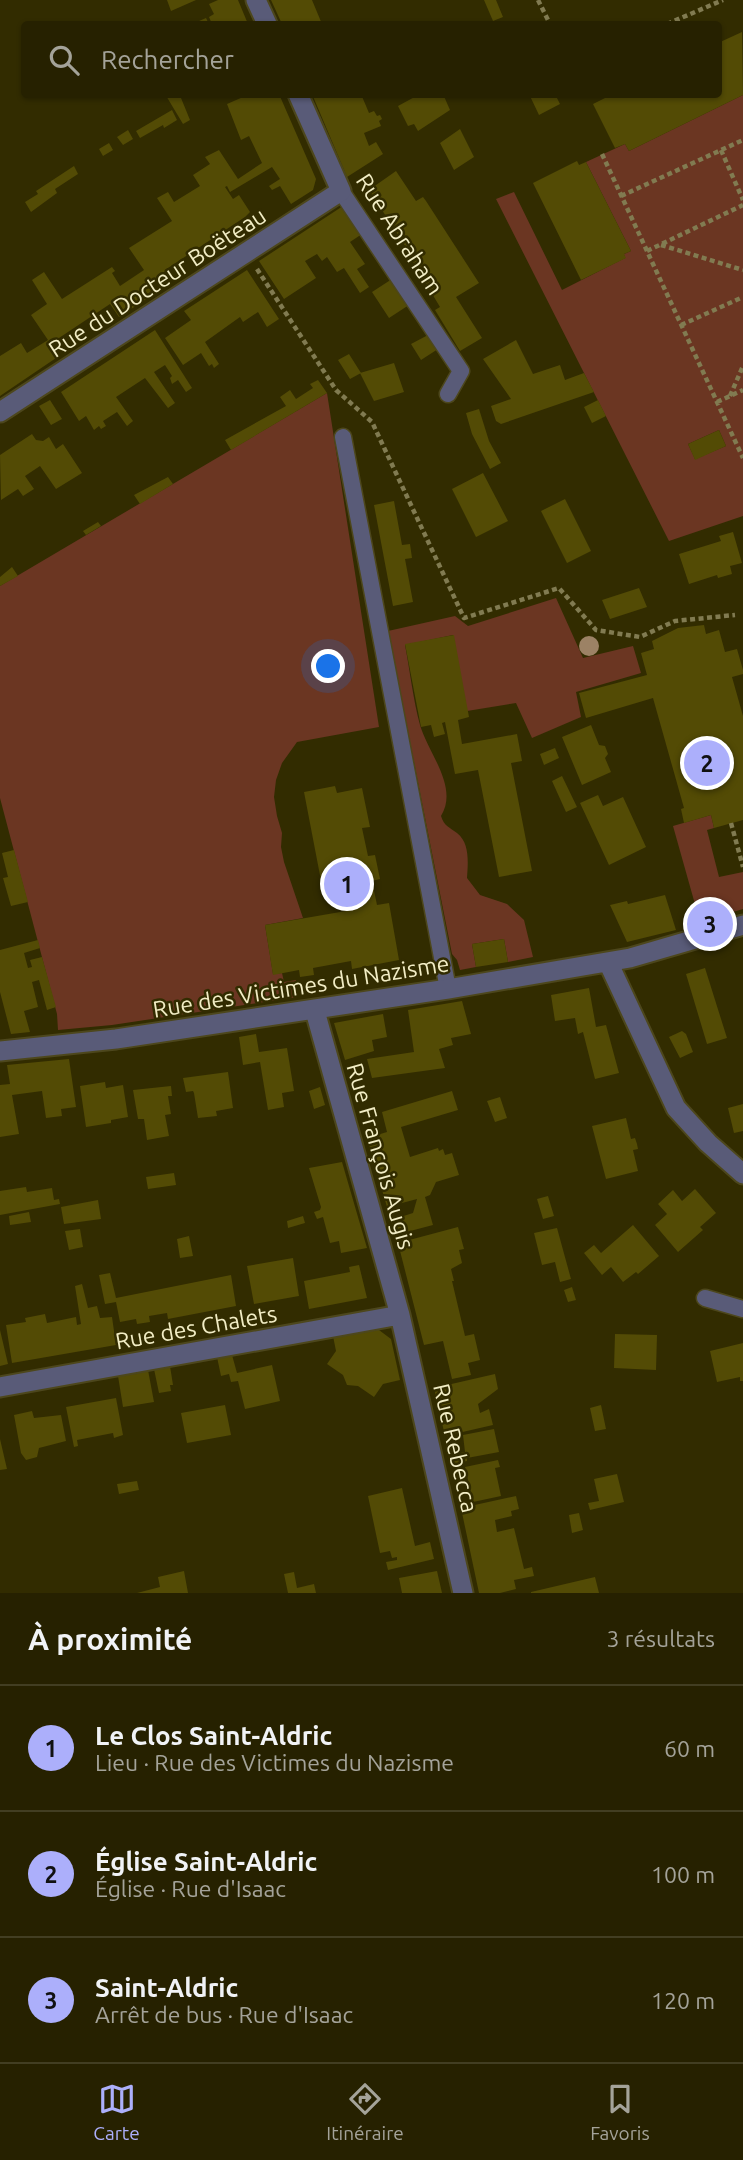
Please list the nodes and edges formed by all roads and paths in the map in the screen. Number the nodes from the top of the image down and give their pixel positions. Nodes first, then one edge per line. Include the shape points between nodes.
1 (256, 0) edge
2 (538, 0) edge
3 (723, 0) edge
4 (266, 21) edge
5 (548, 21) edge
6 (674, 21) edge
7 (300, 98) edge
8 (743, 140) edge
9 (721, 150) junction
10 (602, 154) dead end
11 (341, 191) junction
12 (621, 197) junction
13 (743, 203) edge
14 (660, 245) junction
15 (647, 251) junction
16 (247, 254) junction
17 (743, 270) edge
18 (743, 297) edge
19 (681, 325) junction
20 (743, 366) edge
21 (743, 390) edge
22 (447, 394) dead end
23 (730, 396) junction
24 (717, 402) junction
25 (0, 412) edge
26 (343, 437) dead end
27 (742, 451) edge
28 (743, 458) edge
29 (735, 615) dead end
30 (731, 823) dead end
31 (743, 867) edge
32 (743, 925) edge
33 (608, 962) junction
34 (447, 989) junction
35 (315, 1011) junction
36 (0, 1051) edge
37 (743, 1174) edge
38 (705, 1298) dead end
39 (743, 1309) edge
40 (400, 1315) junction
41 (0, 1387) edge
42 (463, 1593) edge

1 - 4 street
2 - 5 path
3 - 6 path
7 - 11 street, Rue Abraham
8 - 9 path
9 - 12 path
9 - 13 path
10 - 12 path
11 - 16 street, Rue du Docteur Boëteau
11 - 22 lane, Rue Abraham via 461,371
12 - 15 path
13 - 14 path
14 - 15 path
14 - 17 path
15 - 19 path
16 - 25 street, Rue du Docteur Boëteau
16 - 29 path via 336,390 372,422 464,618 559,587 596,630 640,637 675,621
18 - 19 path
19 - 24 path
20 - 23 path
21 - 23 path
23 - 24 path
24 - 27 path
26 - 34 lane
27 - 28 path
30 - 31 path
32 - 33 street, Rue des Victimes du Nazisme
33 - 34 street, Rue des Victimes du Nazisme
33 - 37 street via 676,1108
34 - 35 street, Rue des Victimes du Nazisme
35 - 36 street, Rue des Victimes du Nazisme
35 - 40 street, Rue François Augis
38 - 39 lane
40 - 41 street, Rue des Chalets
40 - 42 street, Rue Rebecca

